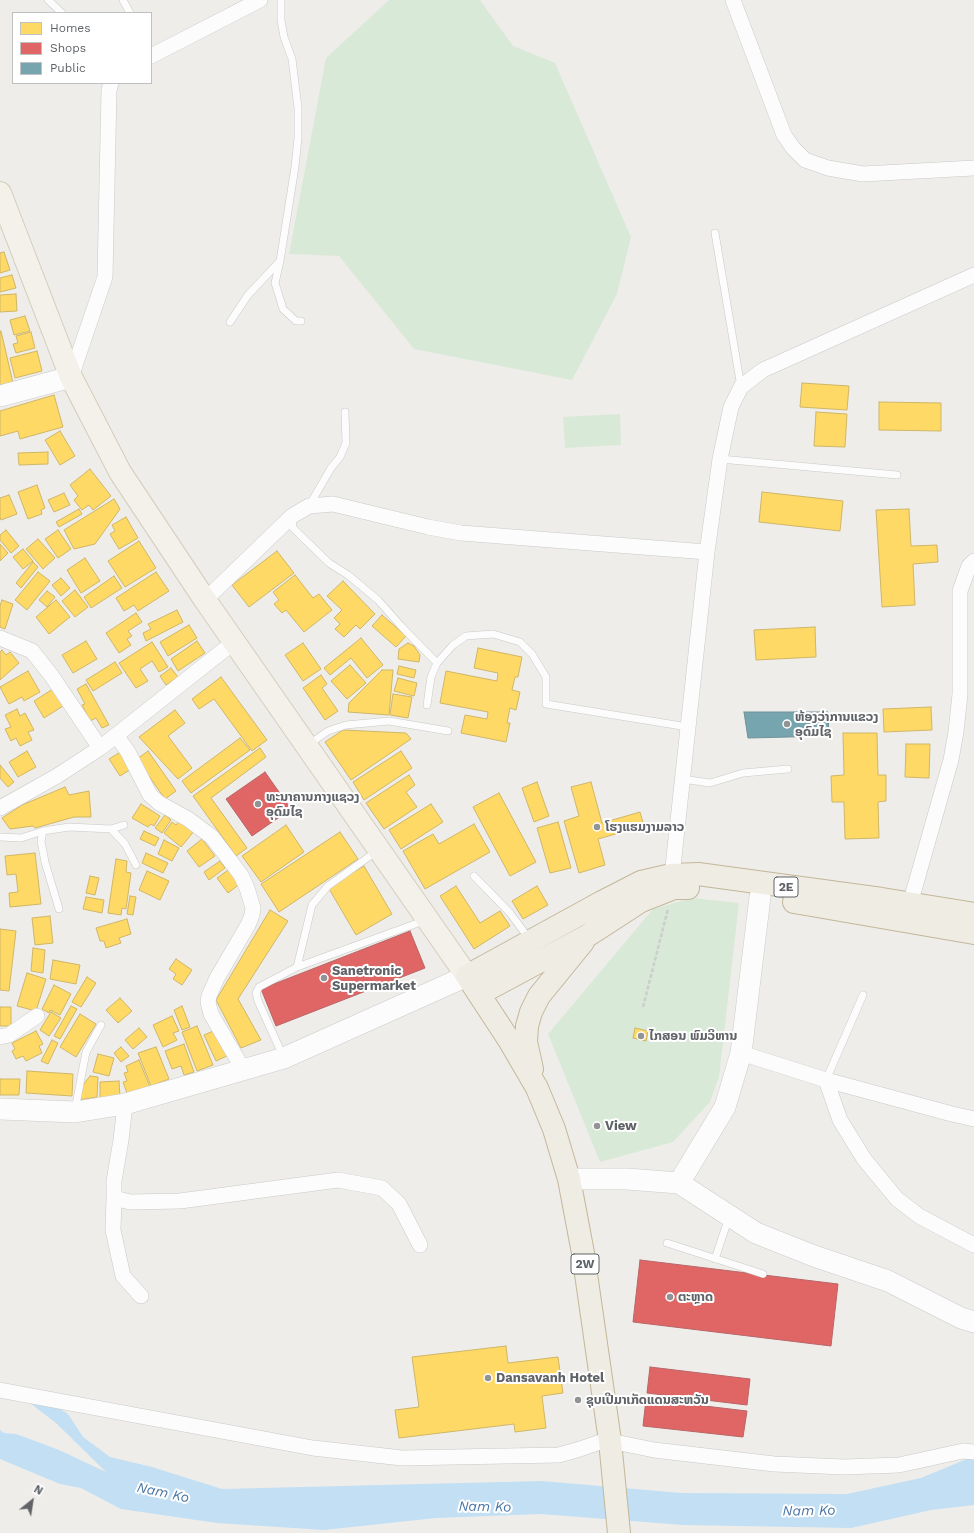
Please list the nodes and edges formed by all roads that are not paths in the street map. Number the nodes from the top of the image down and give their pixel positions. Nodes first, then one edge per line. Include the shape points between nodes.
1 (48, 0) edge
2 (123, 0) edge
3 (260, 0) edge
4 (281, 0) edge
5 (733, 0) edge
6 (61, 12) edge
7 (129, 12) edge
8 (152, 55) edge
9 (111, 84) edge
10 (974, 168) edge
11 (0, 193) edge
12 (715, 233) dead end
13 (280, 261) junction
14 (974, 275) edge
15 (301, 321) dead end
16 (230, 322) dead end
17 (71, 377) junction
18 (741, 387) junction
19 (0, 396) edge
20 (345, 412) dead end
21 (720, 459) junction
22 (897, 474) dead end
23 (309, 506) junction
24 (292, 516) junction
25 (708, 552) junction
26 (974, 561) edge
27 (205, 600) junction
28 (0, 638) edge
29 (234, 642) junction
30 (437, 663) junction
31 (427, 704) dead end
32 (688, 727) junction
33 (448, 731) dead end
34 (116, 735) junction
35 (307, 746) junction
36 (100, 748) junction
37 (788, 769) dead end
38 (682, 779) junction
39 (0, 808) edge
40 (124, 825) dead end
41 (111, 829) junction
42 (43, 830) junction
43 (0, 838) edge
44 (379, 850) junction
45 (136, 865) dead end
46 (474, 876) dead end
47 (672, 884) junction
48 (760, 897) junction
49 (910, 904) junction
50 (881, 908) junction
51 (59, 909) dead end
52 (974, 914) edge
53 (428, 920) junction
54 (974, 933) edge
55 (587, 936) junction
56 (531, 941) junction
57 (297, 967) junction
58 (467, 976) junction
59 (479, 994) junction
60 (863, 995) dead end
61 (37, 1016) dead end
62 (101, 1025) dead end
63 (0, 1037) edge
64 (741, 1053) junction
65 (284, 1058) junction
66 (243, 1069) junction
67 (826, 1080) junction
68 (537, 1088) junction
69 (125, 1104) junction
70 (0, 1109) edge
71 (75, 1112) junction
72 (974, 1119) edge
73 (569, 1179) junction
74 (679, 1183) junction
75 (114, 1198) junction
76 (730, 1216) junction
77 (667, 1243) dead end
78 (420, 1245) dead end
79 (974, 1245) edge
80 (715, 1259) junction
81 (763, 1274) dead end
82 (141, 1296) dead end
83 (974, 1322) edge
84 (0, 1390) edge
85 (610, 1442) junction
86 (974, 1452) edge
87 (619, 1533) edge

1 - 6 lane
2 - 7 lane
3 - 8 street
4 - 13 lane via 284,37 292,59 298,108 298,138
5 - 10 street via 784,135 805,160 828,168 862,174
9 - 17 street via 105,277
11 - 17 main road
12 - 18 lane
13 - 15 lane via 275,283 283,309 296,321
13 - 16 lane via 248,295
14 - 18 street via 763,370
17 - 19 street
17 - 27 main road via 120,472
18 - 21 street via 731,407
20 - 23 lane via 346,444
21 - 22 lane
21 - 25 street
23 - 24 street
23 - 25 street via 333,504 461,533
24 - 27 street
24 - 30 lane via 293,528 329,563 378,600
25 - 32 street
26 - 49 street via 969,566 960,591 960,694 951,760
27 - 29 main road
28 - 36 street via 32,651
29 - 34 street
29 - 35 main road
30 - 31 lane via 431,677
30 - 32 lane via 453,645 466,636 493,634 520,642 532,654 546,677 546,704
32 - 38 street
33 - 35 lane via 389,721 346,725 328,731
34 - 36 street
34 - 66 street via 128,752 150,795 212,837 241,875 246,888 253,908 252,915 217,978 208,1002 211,1014
35 - 44 main road
36 - 39 street
37 - 38 lane via 743,773 710,783
38 - 47 street
40 - 41 lane
41 - 42 lane via 69,827
41 - 45 lane via 125,844
42 - 43 lane via 21,838
42 - 51 lane via 41,841 45,862
44 - 53 main road
44 - 57 lane via 328,886 312,905
46 - 56 lane via 510,913
47 - 48 highway, 2E
47 - 50 highway, 2E via 698,874
47 - 55 highway, 2E
47 - 56 highway, 2E via 641,882
48 - 50 highway, 2E
48 - 64 street
49 - 50 highway, 2E
49 - 52 highway, 2E
50 - 54 highway, 2E
53 - 57 lane
53 - 58 main road
55 - 59 highway, 2E
55 - 68 highway via 539,996 531,1012 526,1042
56 - 58 highway, 2E
57 - 65 lane via 265,982 259,986 256,994
58 - 59 highway, 2W
58 - 65 street
59 - 68 highway, 2W
60 - 67 lane
61 - 63 street via 9,1036
62 - 71 lane via 86,1052
64 - 67 street
64 - 74 street via 725,1107
65 - 66 street
66 - 69 street
67 - 72 street
67 - 79 street via 840,1120 864,1159 897,1199 919,1216
68 - 73 highway, 2W via 554,1129
69 - 71 street
69 - 75 street
70 - 71 street
73 - 74 street via 627,1179
73 - 85 highway, 2W via 583,1253
74 - 76 street
75 - 78 street via 130,1202 180,1201 338,1180 382,1188 399,1204
75 - 82 street via 113,1230 123,1276
76 - 80 lane
76 - 83 street via 756,1233 888,1281
77 - 80 lane
80 - 81 lane
84 - 85 street via 313,1448 402,1458 559,1455
85 - 86 street via 654,1450 774,1464 844,1467 899,1464 963,1451
85 - 87 highway, 2W

